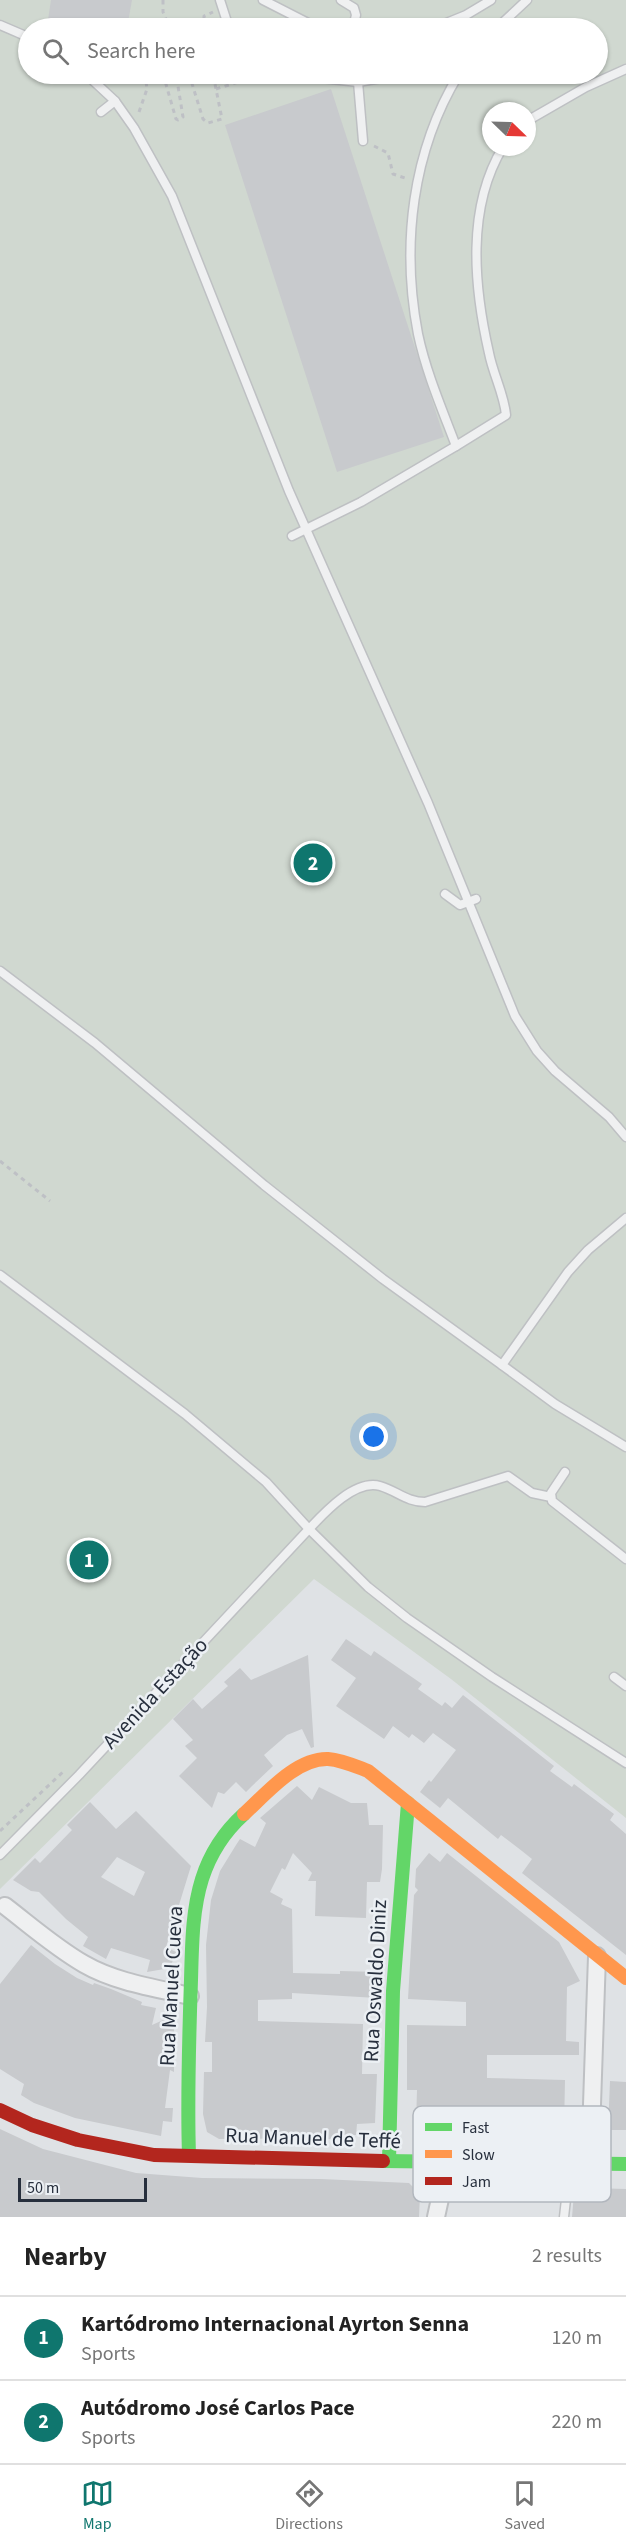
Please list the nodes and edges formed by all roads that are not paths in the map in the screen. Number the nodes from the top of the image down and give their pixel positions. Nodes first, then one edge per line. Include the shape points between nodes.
1 (220, 0) edge
2 (263, 0) edge
3 (341, 0) edge
4 (491, 0) edge
5 (527, 0) edge
6 (226, 18) edge
7 (298, 18) edge
8 (355, 18) edge
9 (459, 18) edge
10 (508, 18) edge
11 (0, 25) edge
12 (18, 33) edge
13 (626, 69) edge
14 (608, 77) edge
15 (97, 84) edge
16 (358, 84) edge
17 (453, 84) edge
18 (593, 84) edge
19 (115, 101) junction
20 (101, 112) dead end
21 (536, 116) edge
22 (363, 141) road end
23 (499, 156) edge
24 (456, 446) junction
25 (306, 529) junction
26 (292, 536) dead end
27 (445, 894) dead end
28 (472, 900) junction
29 (0, 971) edge
30 (626, 1137) edge
31 (626, 1218) edge
32 (0, 1275) edge
33 (502, 1365) junction
34 (626, 1447) edge
35 (565, 1472) dead end
36 (551, 1497) junction
37 (309, 1528) junction
38 (626, 1559) edge
39 (614, 1677) dead end
40 (626, 1686) edge
41 (626, 1763) edge
42 (408, 1803) junction
43 (0, 1855) edge
44 (5, 1906) dead end
45 (597, 1956) junction
46 (626, 1978) edge
47 (190, 1996) junction
48 (592, 2106) edge
49 (2, 2109) edge
50 (189, 2155) junction
51 (389, 2161) junction
52 (413, 2162) edge
53 (439, 2202) edge
54 (566, 2202) edge
55 (436, 2217) edge
56 (564, 2217) edge

1 - 6 lane
2 - 7 lane
3 - 8 lane via 354,8
4 - 9 lane
5 - 10 lane
11 - 12 lane
13 - 14 lane
15 - 19 lane
16 - 22 lane
17 - 24 lane via 421,165 410,233 410,263 418,334
18 - 21 lane
19 - 20 lane
19 - 25 lane via 172,196
23 - 24 lane via 479,221 476,277 489,354 506,415
24 - 25 lane via 361,502
25 - 26 lane
25 - 28 lane
27 - 28 lane via 457,905
28 - 30 lane via 515,1016 527,1038 555,1071 593,1102
29 - 33 lane via 95,1043 383,1279
31 - 33 lane via 568,1272
32 - 37 lane via 185,1414 266,1482
33 - 34 lane via 572,1415
35 - 36 lane
36 - 37 lane, Avenida Estação via 532,1493 508,1476 425,1502 410,1501 371,1485 329,1507
36 - 38 lane
37 - 41 lane via 368,1587 407,1618
37 - 43 lane, Avenida Estação
39 - 40 lane
42 - 45 street, Rua Manuel Cueva
42 - 47 street, Rua Manuel Cueva via 368,1771 345,1760 325,1758 288,1774 230,1827 215,1849 195,1902
42 - 51 street, Rua Oswaldo Diniz via 393,1991
44 - 47 street via 85,1965 141,1985
45 - 46 street, Rua Manuel Cueva
45 - 48 street
47 - 50 street, Rua Manuel Cueva
49 - 50 street, Rua Manuel de Teffé via 32,2125 78,2140 154,2155
50 - 51 street, Rua Manuel de Teffé
51 - 52 street, Rua Manuel de Teffé
53 - 55 street
54 - 56 lane

